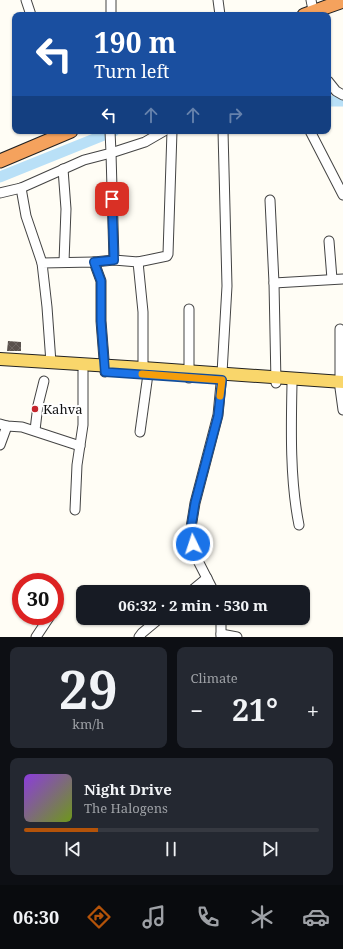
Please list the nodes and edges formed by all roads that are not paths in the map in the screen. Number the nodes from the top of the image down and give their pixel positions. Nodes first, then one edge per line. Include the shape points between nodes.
1 (26, 0) edge
2 (111, 0) edge
3 (218, 0) edge
4 (343, 1) edge
5 (343, 9) edge
6 (314, 11) edge
7 (30, 12) edge
8 (111, 12) edge
9 (220, 12) edge
10 (331, 85) edge
11 (343, 95) edge
12 (49, 134) edge
13 (64, 134) edge
14 (110, 134) edge
15 (159, 134) edge
16 (172, 134) edge
17 (223, 134) edge
18 (312, 134) edge
19 (111, 153) junction
20 (0, 154) edge
21 (0, 161) edge
22 (63, 169) junction
23 (21, 188) junction
24 (0, 194) edge
25 (343, 195) edge
26 (270, 200) dead end
27 (330, 241) dead end
28 (114, 260) junction
29 (64, 262) junction
30 (94, 262) junction
31 (138, 262) junction
32 (42, 263) junction
33 (332, 279) junction
34 (343, 279) edge
35 (274, 283) junction
36 (189, 309) dead end
37 (340, 328) dead end
38 (0, 359) edge
39 (51, 363) junction
40 (0, 366) edge
41 (104, 369) junction
42 (83, 371) junction
43 (146, 371) junction
44 (189, 374) junction
45 (222, 376) junction
46 (276, 380) junction
47 (44, 381) dead end
48 (292, 384) junction
49 (341, 385) edge
50 (343, 410) edge
51 (4, 425) edge
52 (35, 430) junction
53 (140, 432) dead end
54 (0, 445) edge
55 (80, 446) junction
56 (75, 510) dead end
57 (299, 525) dead end
58 (207, 578) junction
59 (198, 585) edge
60 (210, 585) edge
61 (44, 625) edge
62 (152, 625) edge
63 (221, 635) edge
64 (36, 637) edge
65 (139, 637) edge
66 (237, 637) edge

1 - 7 street
2 - 8 street
3 - 9 street
4 - 6 highway
5 - 6 highway
10 - 11 street
12 - 20 highway
13 - 21 highway
14 - 19 street
15 - 19 street via 145,142
16 - 31 street via 168,254
17 - 45 street via 227,286
18 - 25 street
19 - 22 street
19 - 28 street
22 - 23 street
22 - 29 street via 66,209
23 - 24 street
23 - 32 street via 26,216
26 - 35 street
27 - 33 street
28 - 30 street
28 - 31 street
29 - 30 street
29 - 32 street
30 - 41 street via 101,281
31 - 43 street
32 - 39 street
33 - 34 street
33 - 35 street
35 - 46 street
36 - 44 street
37 - 49 street
38 - 39 main road
39 - 41 main road
40 - 42 main road
41 - 42 main road
41 - 43 main road
42 - 55 street
43 - 44 main road
43 - 53 street
44 - 45 main road
45 - 46 main road
45 - 58 street via 218,416 195,503 190,534 195,555
46 - 48 main road
46 - 49 main road
47 - 52 street
48 - 49 main road
48 - 57 street via 293,465
49 - 50 street
51 - 52 street
51 - 54 street
52 - 55 street
55 - 56 street
58 - 59 street
58 - 60 street
61 - 64 street
62 - 65 street
63 - 66 street

